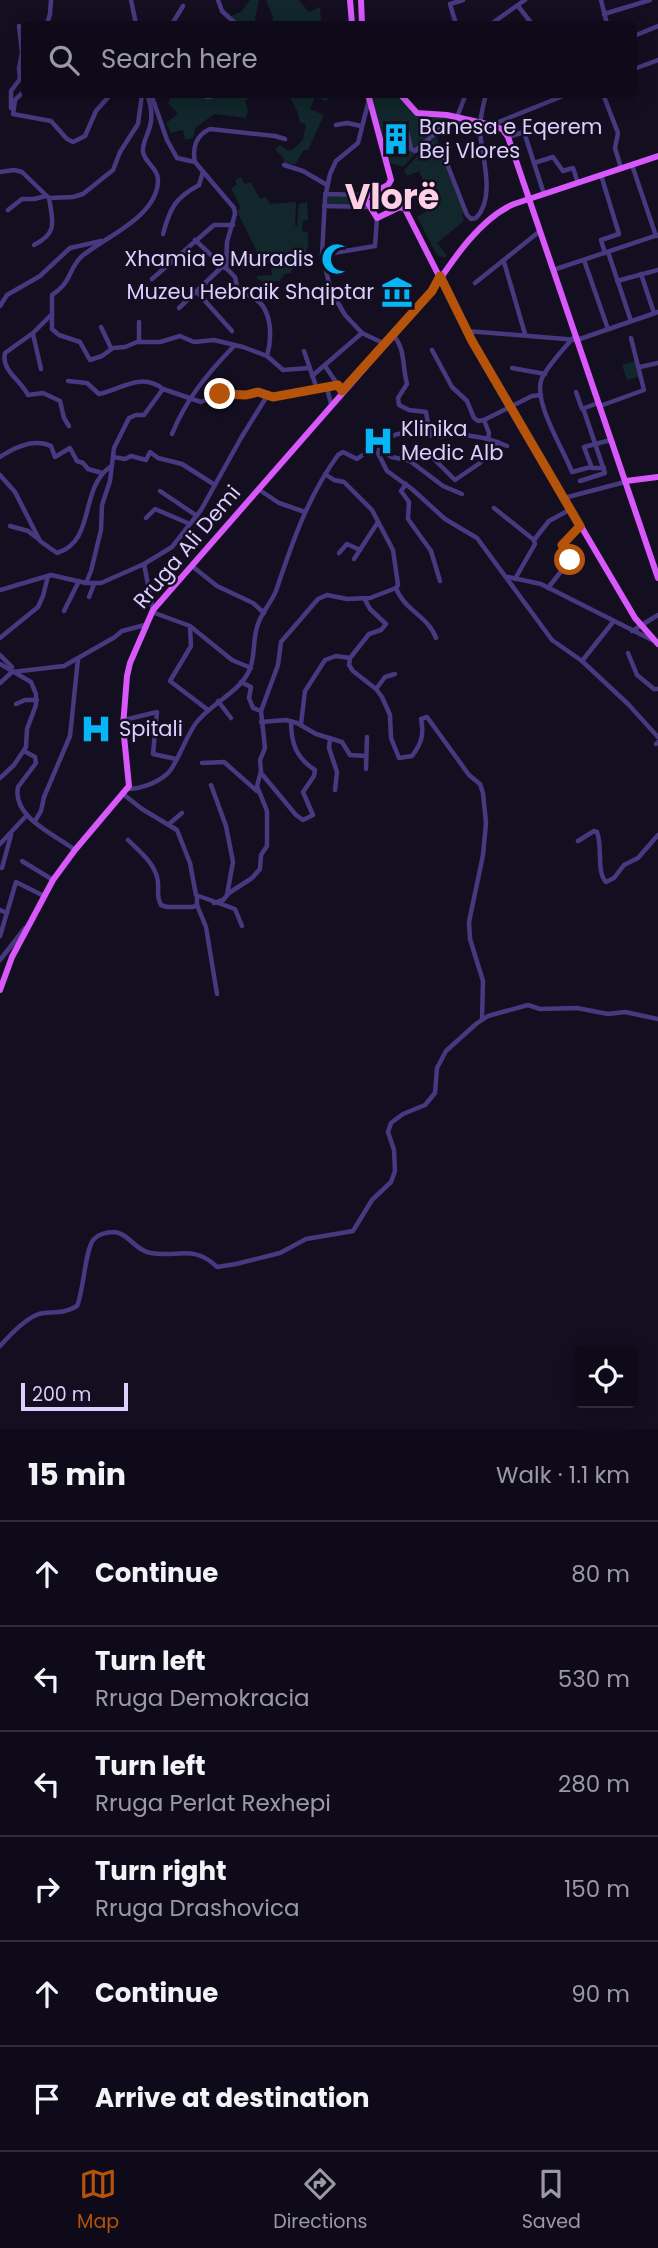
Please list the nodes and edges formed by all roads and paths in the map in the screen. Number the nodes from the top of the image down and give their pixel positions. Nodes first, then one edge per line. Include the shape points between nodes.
1 (51, 0) edge
2 (131, 0) edge
3 (218, 0) edge
4 (351, 0) edge
5 (360, 0) edge
6 (463, 0) edge
7 (525, 0) edge
8 (601, 0) edge
9 (650, 0) edge
10 (518, 5) junction
11 (183, 6) dead end
12 (604, 14) junction
13 (48, 21) edge
14 (135, 21) edge
15 (174, 21) edge
16 (233, 21) edge
17 (352, 21) edge
18 (362, 21) edge
19 (455, 21) edge
20 (497, 21) edge
21 (530, 21) edge
22 (606, 21) edge
23 (19, 26) dead end
24 (658, 26) edge
25 (637, 35) edge
26 (21, 44) edge
27 (21, 58) edge
28 (658, 60) edge
29 (637, 68) edge
30 (21, 94) edge
31 (107, 98) edge
32 (141, 98) edge
33 (150, 98) edge
34 (151, 98) edge
35 (369, 98) edge
36 (369, 98) edge
37 (404, 98) edge
38 (464, 98) edge
39 (485, 98) edge
40 (558, 98) edge
41 (605, 98) edge
42 (13, 114) junction
43 (457, 117) junction
44 (501, 121) junction
45 (478, 123) junction
46 (335, 125) dead end
47 (490, 125) junction
48 (361, 126) junction
49 (406, 128) dead end
50 (507, 135) junction
51 (285, 139) dead end
52 (444, 156) dead end
53 (658, 156) edge
54 (195, 162) junction
55 (534, 163) junction
56 (284, 165) dead end
57 (632, 165) junction
58 (621, 168) junction
59 (0, 172) edge
60 (203, 172) junction
61 (601, 175) junction
62 (578, 183) junction
63 (327, 185) junction
64 (325, 194) junction
65 (544, 194) junction
66 (368, 195) junction
67 (48, 197) junction
68 (529, 199) junction
69 (324, 206) junction
70 (369, 207) junction
71 (8, 210) dead end
72 (481, 214) junction
73 (491, 217) junction
74 (377, 218) junction
75 (233, 225) junction
76 (540, 231) junction
77 (163, 234) dead end
78 (657, 236) edge
79 (195, 240) junction
80 (102, 241) junction
81 (34, 245) dead end
82 (606, 252) junction
83 (322, 255) junction
84 (584, 260) junction
85 (504, 262) junction
86 (225, 266) junction
87 (553, 270) junction
88 (658, 270) edge
89 (641, 274) junction
90 (440, 276) junction
91 (152, 279) dead end
92 (617, 281) junction
93 (475, 283) dead end
94 (197, 292) junction
95 (0, 306) edge
96 (179, 308) dead end
97 (52, 313) junction
98 (657, 313) edge
99 (631, 321) junction
100 (139, 322) dead end
101 (101, 327) dead end
102 (608, 329) junction
103 (232, 331) dead end
104 (467, 331) junction
105 (33, 333) junction
106 (362, 333) junction
107 (525, 334) junction
108 (393, 335) junction
109 (575, 338) junction
110 (631, 338) dead end
111 (139, 342) junction
112 (385, 344) junction
113 (234, 345) junction
114 (111, 348) junction
115 (432, 350) dead end
116 (304, 351) dead end
117 (267, 356) junction
118 (90, 360) junction
119 (81, 361) dead end
120 (658, 363) edge
121 (325, 366) junction
122 (640, 367) junction
123 (41, 369) dead end
124 (309, 369) junction
125 (512, 369) dead end
126 (545, 374) junction
127 (312, 376) junction
128 (68, 381) dead end
129 (327, 388) junction
130 (340, 388) junction
131 (163, 389) junction
132 (317, 389) junction
133 (576, 392) dead end
134 (541, 395) junction
135 (267, 396) junction
136 (189, 399) junction
137 (331, 404) junction
138 (600, 404) junction
139 (512, 408) junction
140 (583, 408) junction
141 (484, 420) junction
142 (69, 426) dead end
143 (173, 434) dead end
144 (430, 435) junction
145 (488, 438) junction
146 (612, 439) junction
147 (498, 442) junction
148 (596, 444) junction
149 (508, 446) dead end
150 (379, 451) junction
151 (431, 456) dead end
152 (0, 457) edge
153 (113, 457) junction
154 (110, 467) junction
155 (591, 467) junction
156 (604, 468) junction
157 (102, 473) junction
158 (325, 474) junction
159 (0, 475) edge
160 (658, 477) edge
161 (580, 481) dead end
162 (626, 481) junction
163 (406, 484) junction
164 (215, 485) junction
165 (257, 489) junction
166 (160, 491) dead end
167 (462, 494) dead end
168 (564, 498) junction
169 (494, 508) dead end
170 (571, 509) junction
171 (305, 512) junction
172 (197, 516) junction
173 (146, 518) dead end
174 (378, 521) junction
175 (190, 524) junction
176 (10, 526) dead end
177 (580, 526) junction
178 (534, 540) junction
179 (40, 541) junction
180 (360, 550) junction
181 (339, 553) dead end
182 (354, 559) dead end
183 (144, 564) junction
184 (191, 565) junction
185 (48, 575) junction
186 (507, 577) junction
187 (658, 577) edge
188 (515, 579) junction
189 (79, 581) junction
190 (440, 581) dead end
191 (86, 583) junction
192 (94, 584) junction
193 (396, 588) junction
194 (548, 588) junction
195 (0, 590) edge
196 (89, 597) dead end
197 (364, 598) junction
198 (152, 610) junction
199 (64, 611) dead end
200 (264, 613) junction
201 (658, 615) edge
202 (613, 622) junction
203 (145, 625) junction
204 (190, 626) junction
205 (640, 626) junction
206 (632, 631) junction
207 (0, 638) edge
208 (436, 638) dead end
209 (656, 643) edge
210 (628, 653) dead end
211 (0, 655) edge
212 (350, 658) junction
213 (78, 659) junction
214 (582, 660) junction
215 (0, 664) edge
216 (251, 668) junction
217 (15, 671) junction
218 (395, 674) dead end
219 (241, 682) junction
220 (0, 683) edge
221 (376, 689) junction
222 (658, 689) edge
223 (37, 700) junction
224 (218, 701) junction
225 (16, 704) dead end
226 (208, 710) junction
227 (261, 711) junction
228 (231, 718) dead end
229 (122, 721) junction
230 (291, 721) junction
231 (261, 723) junction
232 (301, 724) junction
233 (367, 737) dead end
234 (658, 737) edge
235 (330, 738) junction
236 (24, 751) junction
237 (366, 756) junction
238 (176, 759) junction
239 (202, 763) dead end
240 (366, 769) dead end
241 (261, 773) junction
242 (0, 778) edge
243 (211, 785) dead end
244 (335, 790) dead end
245 (125, 791) junction
246 (258, 791) junction
247 (181, 813) dead end
248 (27, 815) junction
249 (35, 821) junction
250 (169, 824) junction
251 (12, 833) junction
252 (658, 835) edge
253 (128, 841) dead end
254 (578, 841) dead end
255 (0, 844) edge
256 (75, 850) junction
257 (22, 861) dead end
258 (2, 868) dead end
259 (53, 880) junction
260 (195, 893) junction
261 (227, 895) junction
262 (44, 896) junction
263 (214, 903) junction
264 (197, 905) junction
265 (0, 910) edge
266 (7, 913) junction
267 (32, 922) junction
268 (242, 926) dead end
269 (0, 935) edge
270 (0, 960) edge
271 (0, 990) edge
272 (217, 994) dead end
273 (658, 1018) edge
274 (482, 1020) junction
275 (0, 1346) edge

1 - 13 street
2 - 14 street
3 - 16 street
4 - 17 main road
5 - 18 main road
6 - 19 street via 450,4
7 - 10 street
8 - 12 street
9 - 12 street
10 - 20 street
10 - 21 street
11 - 15 street
12 - 22 street
23 - 26 street
24 - 25 street
27 - 42 street via 20,79 10,94
28 - 29 street
30 - 42 street
31 - 42 street via 85,136 73,142 51,121
32 - 67 street via 138,124 113,170 83,194
33 - 80 street via 152,117 143,149 158,183 140,216
34 - 54 street via 174,154
35 - 48 street
36 - 66 main road via 391,180
37 - 43 main road via 417,113
38 - 43 street
39 - 45 street
40 - 44 street
41 - 58 street via 618,133 615,148
43 - 45 main road
44 - 47 street
44 - 50 main road
45 - 47 main road
45 - 49 street via 444,125 415,151
45 - 72 street via 487,176
46 - 48 street
47 - 50 main road
48 - 63 street via 356,145 336,161
50 - 55 street via 524,132
50 - 68 main road
51 - 54 street via 210,129 196,141
52 - 72 street via 467,215 474,219
53 - 57 main road
54 - 60 street
55 - 62 street via 553,157 563,171 573,168
55 - 65 street
56 - 63 street
57 - 58 main road
57 - 78 street
58 - 61 main road
59 - 67 street via 18,170
60 - 75 street via 234,208
60 - 77 street via 199,185 174,202
61 - 62 main road
61 - 82 street via 619,234 601,240
62 - 65 main road
63 - 64 street
64 - 66 street
64 - 69 street
65 - 68 main road
66 - 70 main road
67 - 71 street via 22,198
67 - 81 street via 53,223 45,240
68 - 73 main road
68 - 76 main road
69 - 70 street
69 - 83 street
70 - 74 main road
72 - 73 street
73 - 90 main road, Rruga Ali Demi
74 - 83 street via 375,246
74 - 90 main road via 405,209
75 - 79 street via 214,225
75 - 86 street
76 - 85 street
76 - 87 main road
78 - 82 street
79 - 86 street
79 - 91 street
80 - 95 street via 70,248 40,276 10,292
80 - 97 street via 77,262 65,285 52,295
82 - 84 street
82 - 92 street
83 - 106 street via 334,298
84 - 87 street
84 - 102 street
85 - 93 street
85 - 107 street
86 - 94 street
86 - 117 street via 235,277 238,291 257,300 263,310 271,336
87 - 109 main road
88 - 89 street
89 - 92 street
89 - 98 street
90 - 104 main road
90 - 108 main road, Rruga Ali Demi
92 - 99 street
94 - 96 street
94 - 103 street
97 - 105 street
97 - 118 street via 54,331 80,342
98 - 99 street
99 - 102 street
100 - 111 street
101 - 114 street
102 - 109 street
104 - 107 street
104 - 139 main road
105 - 123 street
105 - 142 street via 5,353 5,363 28,395 43,393 60,401
106 - 112 street
106 - 121 street
107 - 109 street
108 - 112 main road, Rruga Ali Demi
108 - 144 street via 403,352 407,384 399,405 426,412
109 - 126 street
109 - 138 main road
110 - 122 street
111 - 113 street via 176,336
111 - 114 street
112 - 130 main road, Rruga Ali Demi
113 - 117 street
113 - 136 street
114 - 118 street
115 - 141 street via 474,418
116 - 124 street
117 - 124 street via 283,370
118 - 119 street
120 - 122 street
121 - 127 street
121 - 130 street
122 - 138 street via 644,390
124 - 127 street
125 - 126 street
126 - 134 street
127 - 132 street
128 - 131 street via 87,383 99,394 138,381
129 - 130 street
129 - 132 street
129 - 137 street
130 - 137 main road, Rruga Ali Demi
131 - 136 street
131 - 153 street via 144,415 132,415 125,423
132 - 135 street
133 - 140 street
134 - 139 street
134 - 155 street via 572,472
135 - 136 street via 255,392 215,395 201,402
135 - 164 street
136 - 143 street
137 - 165 main road, Rruga Ali Demi
138 - 140 street
138 - 146 main road
139 - 141 street
139 - 168 main road
140 - 148 street
141 - 145 street
144 - 145 street
144 - 150 street via 399,433
145 - 147 street
146 - 148 street
146 - 162 main road
147 - 149 street
147 - 151 street via 480,463 455,480
148 - 155 street via 584,447
148 - 156 street
150 - 158 street via 357,459 338,455
150 - 163 street via 387,471
150 - 167 street via 410,461
152 - 157 street via 20,446 45,443 55,457 70,448 88,470
153 - 154 street
153 - 164 street via 146,460 150,452 183,464
154 - 157 street
154 - 191 street via 101,530
155 - 156 street
156 - 161 street via 605,473
157 - 179 street via 89,496 84,526 69,548 57,553
158 - 171 street
158 - 174 street via 364,500
159 - 179 street via 15,492
160 - 162 main road
162 - 168 street
162 - 187 main road
163 - 186 street via 445,519 477,538
163 - 190 street via 401,491 409,502 408,519 432,555
164 - 172 street
165 - 171 street
165 - 184 main road, Rruga Ali Demi
166 - 172 street
168 - 170 main road
169 - 178 street
170 - 177 main road
170 - 178 street via 549,521
171 - 200 street
172 - 175 street
173 - 175 street via 155,509
174 - 180 street
174 - 193 street via 390,542
175 - 183 street via 172,547
176 - 179 street via 28,531
177 - 194 street via 562,545 570,560
177 - 205 main road
178 - 188 street
180 - 181 street via 347,544
180 - 182 street
183 - 192 street
183 - 198 street
184 - 198 main road, Rruga Ali Demi
184 - 200 street
185 - 189 street
185 - 195 street
185 - 207 street via 38,607
186 - 188 street
186 - 214 street via 552,640
188 - 194 street
189 - 191 street
189 - 199 street
191 - 192 street
192 - 196 street
193 - 197 street
193 - 208 street
194 - 202 street
197 - 212 street via 386,624 370,633
197 - 227 street via 324,595 309,607 281,642 278,665
198 - 203 main road, Rruga Ali Demi
198 - 204 street
200 - 216 street via 254,636
201 - 205 street
202 - 206 street
202 - 214 street
203 - 213 street via 122,631
203 - 229 main road, Rruga Ali Demi via 130,663
204 - 216 street via 232,660
204 - 226 street via 191,646 170,681
205 - 206 street
205 - 209 main road
206 - 209 street
210 - 222 street via 637,675
211 - 217 street
212 - 221 street via 350,668
212 - 232 street via 324,660 304,691
213 - 217 street via 57,667
213 - 249 street via 72,732
214 - 234 street
215 - 217 street
216 - 219 street
217 - 220 street
217 - 223 street via 33,683
218 - 221 street via 383,678
219 - 224 street
219 - 227 street via 250,687 253,708
221 - 274 street via 390,715 390,735 400,758 415,752 424,732 421,719 427,717 482,789 483,855 469,922 482,981
223 - 225 street
223 - 236 street
224 - 226 street
224 - 228 street
226 - 238 street
227 - 231 street
229 - 238 street via 157,712 153,754
229 - 245 main road, Rruga Ali Demi via 130,779
230 - 231 street
230 - 232 street
230 - 241 street via 296,753 315,770 303,792 313,815 303,820 296,815
231 - 241 street via 265,743
232 - 235 street
233 - 237 street
235 - 237 street via 342,742 350,755
235 - 244 street via 337,772
236 - 242 street
236 - 248 street via 36,760 17,790 19,805
237 - 240 street
238 - 245 street via 161,779
239 - 246 street via 224,762
241 - 246 street
243 - 261 street via 233,862
245 - 250 street via 142,809
245 - 256 main road
246 - 261 street via 267,811 267,846 257,872
247 - 250 street
248 - 249 street
248 - 251 street
249 - 256 street
250 - 260 street via 185,848
251 - 255 street
251 - 258 street
252 - 254 street via 638,858 606,882 600,869 597,832
253 - 264 street via 151,865 161,905
256 - 259 main road
257 - 259 street
259 - 262 main road
260 - 263 street
260 - 264 street
261 - 263 street
262 - 266 street via 16,881
262 - 267 main road
263 - 268 street via 237,911
264 - 272 street via 208,935
265 - 266 street
266 - 269 street
267 - 270 street
267 - 271 main road
273 - 274 street via 528,1005
274 - 275 street via 446,1051 437,1068 435,1093 425,1105 391,1123 388,1132 395,1171 353,1231 306,1239 280,1253 217,1267 200,1255 146,1252 121,1234 102,1234 90,1245 76,1306 40,1314

